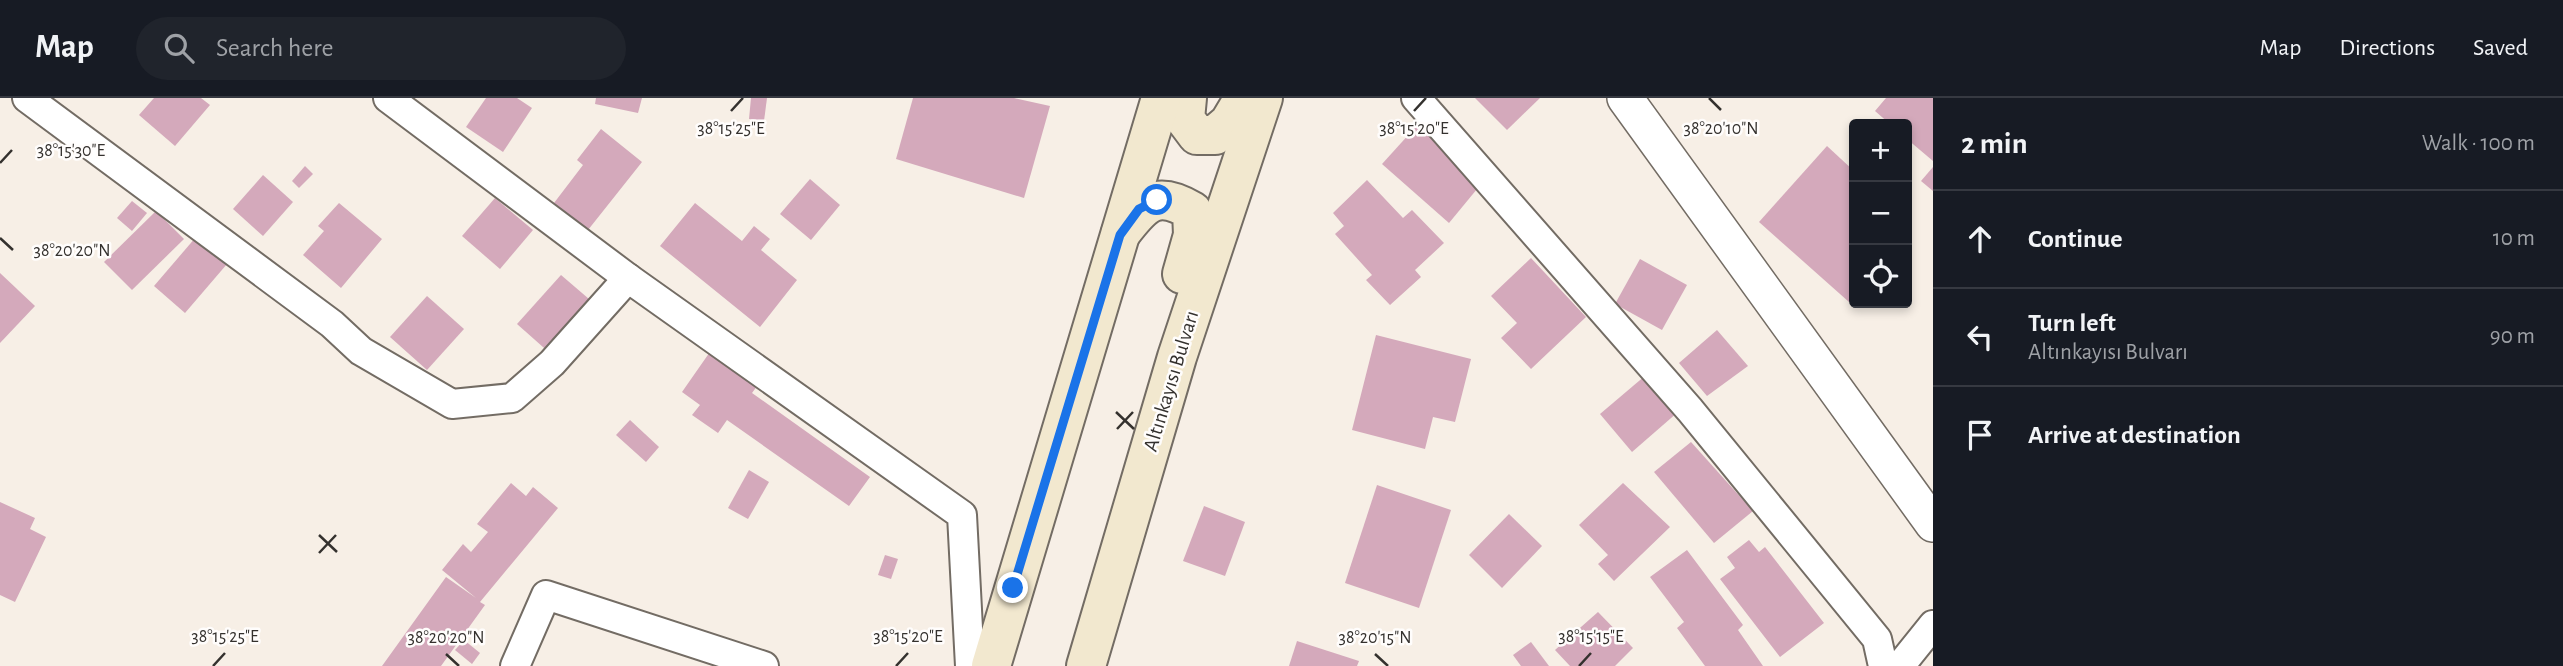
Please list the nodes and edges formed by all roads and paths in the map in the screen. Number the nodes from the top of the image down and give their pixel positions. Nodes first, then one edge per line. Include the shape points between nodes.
1 (27, 98) edge
2 (388, 98) edge
3 (1161, 98) edge
4 (1187, 98) edge
5 (1244, 98) edge
6 (1263, 98) edge
7 (1416, 98) edge
8 (1625, 98) edge
9 (1120, 235) junction
10 (628, 278) junction
11 (1933, 524) edge
12 (1125, 540) junction
13 (1933, 625) edge
14 (514, 666) edge
15 (764, 666) edge
16 (970, 666) edge
17 (991, 666) edge
18 (1086, 666) edge
19 (1883, 666) edge
20 (1900, 666) edge

1 - 10 street via 332,324 361,351 452,404 512,398 552,363
2 - 10 street
3 - 9 main road
4 - 5 main road via 1185,119 1198,135 1215,135
6 - 12 main road, Altınkayısı Bulvarı via 1177,357
7 - 19 street via 1690,410 1877,639
8 - 11 street
9 - 12 main road via 1139,209 1157,200 1173,199 1192,211 1193,235 1118,493
9 - 17 main road
10 - 16 street via 962,515
12 - 18 main road, Altınkayısı Bulvarı
13 - 20 street
14 - 15 street via 546,595

